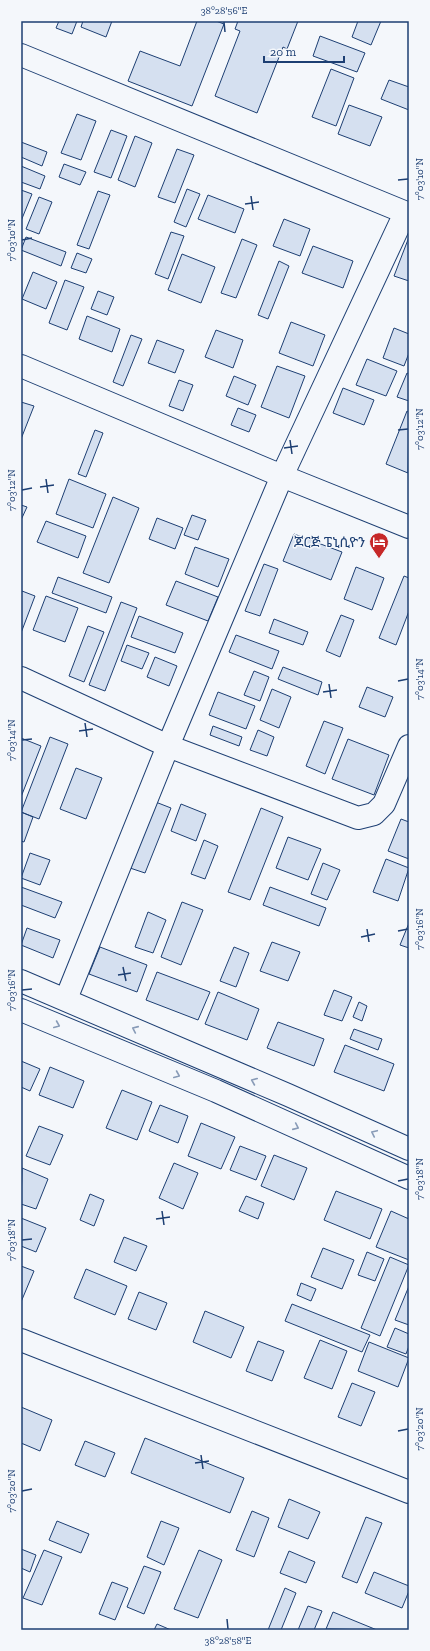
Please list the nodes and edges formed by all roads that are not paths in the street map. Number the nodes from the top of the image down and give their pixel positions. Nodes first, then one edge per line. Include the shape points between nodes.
1 (21, 55) edge
2 (407, 214) edge
3 (21, 366) edge
4 (282, 476) junction
5 (409, 527) edge
6 (21, 678) edge
7 (168, 746) junction
8 (409, 746) edge
9 (21, 981) edge
10 (66, 999) junction
11 (21, 1010) edge
12 (409, 1149) edge
13 (409, 1178) edge
14 (21, 1340) edge
15 (409, 1492) edge

1 - 2 street
2 - 4 street
3 - 4 street
4 - 5 street
4 - 7 street
6 - 7 street
7 - 8 street via 358,818 374,814 384,804
7 - 10 street
9 - 10 street
12 -> 10 street
11 -> 13 street via 216,1091
14 - 15 street

